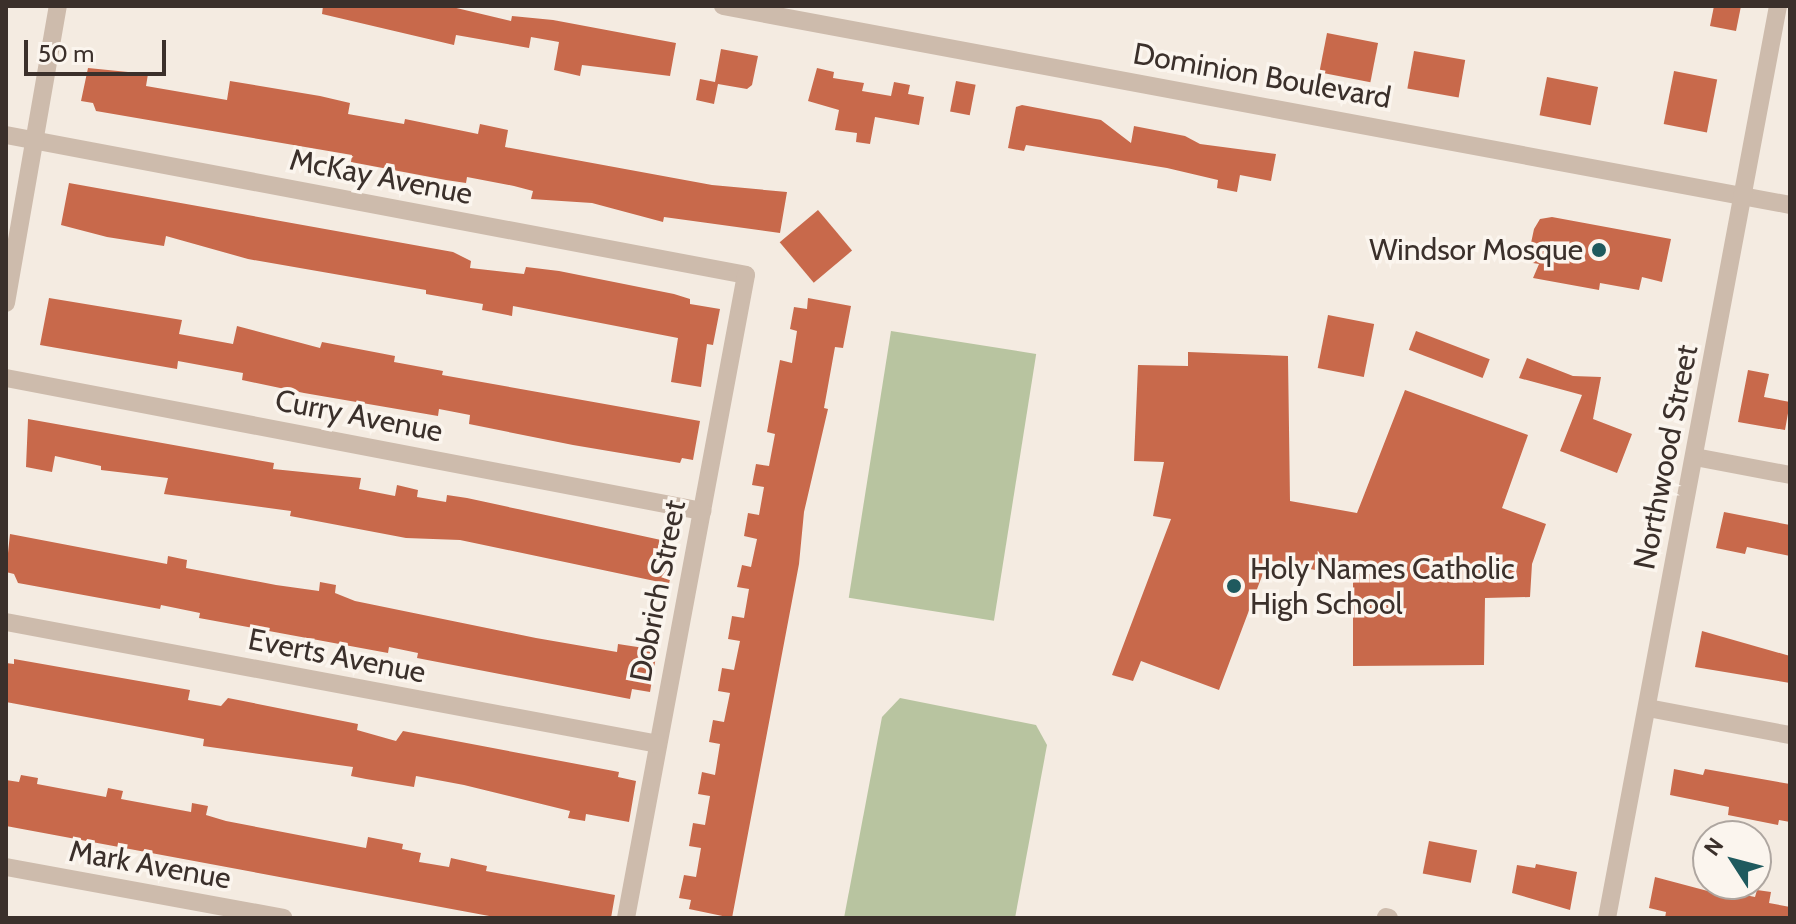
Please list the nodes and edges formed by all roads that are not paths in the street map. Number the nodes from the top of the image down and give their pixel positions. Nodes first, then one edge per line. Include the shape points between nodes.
1 (58, 6) edge
2 (723, 6) edge
3 (1778, 6) edge
4 (6, 135) edge
5 (34, 140) junction
6 (1744, 196) junction
7 (1790, 205) edge
8 (746, 275) joint
9 (6, 303) edge
10 (6, 378) edge
11 (1695, 457) junction
12 (1790, 475) edge
13 (702, 511) junction
14 (6, 622) edge
15 (1648, 708) junction
16 (1790, 735) edge
17 (658, 744) junction
18 (6, 867) edge
19 (283, 918) edge
20 (626, 918) edge
21 (1607, 918) edge

1 - 5 street
2 - 6 street, Dominion Boulevard
3 - 6 street, Northwood Street
4 - 5 street, McKay Avenue
5 - 8 street, McKay Avenue
5 - 9 street
6 - 7 street, Dominion Boulevard
6 - 11 street, Northwood Street
8 - 13 street, Dobrich Street
10 - 13 street, Curry Avenue
11 - 12 street
11 - 15 street, Northwood Street
13 - 17 street, Dobrich Street
14 - 17 street, Everts Avenue
15 - 16 street
15 - 21 street, Northwood Street
17 - 20 street, Dobrich Street
18 - 19 street, Mark Avenue

